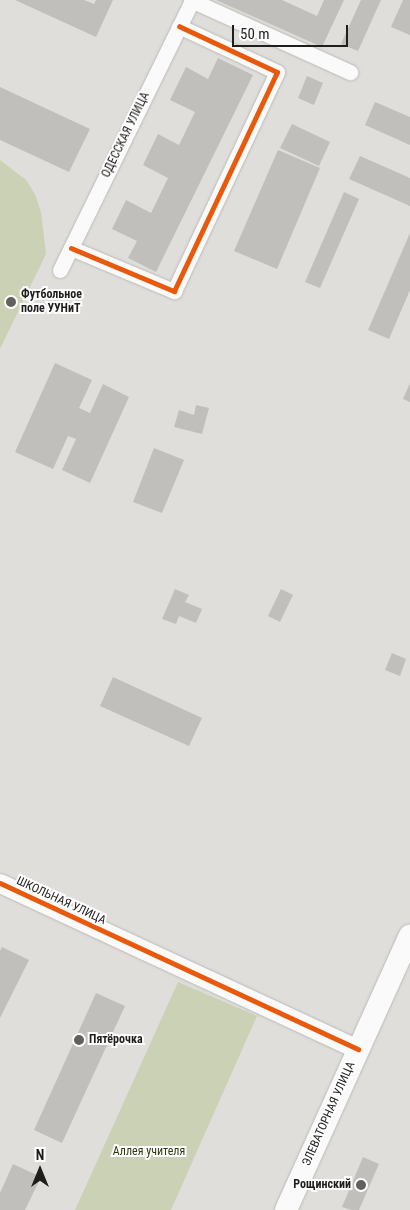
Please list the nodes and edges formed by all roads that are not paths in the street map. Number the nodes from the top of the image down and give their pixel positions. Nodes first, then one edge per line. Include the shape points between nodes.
1 (192, 0) edge
2 (179, 26) junction
3 (350, 72) dead end
4 (71, 248) junction
5 (60, 270) dead end
6 (0, 883) edge
7 (410, 936) edge
8 (358, 1050) junction
9 (286, 1210) edge

1 - 2 street, ОДЕССКАЯ УЛИЦА
1 - 3 street
2 - 4 street, ОДЕССКАЯ УЛИЦА
2 - 4 street via 277,72 174,291
4 - 5 street, ОДЕССКАЯ УЛИЦА
6 - 8 street, ШКОЛЬНАЯ УЛИЦА
7 - 8 main road, ЭЛЕВАТОРНАЯ УЛИЦА
8 - 9 main road, ЭЛЕВАТОРНАЯ УЛИЦА

